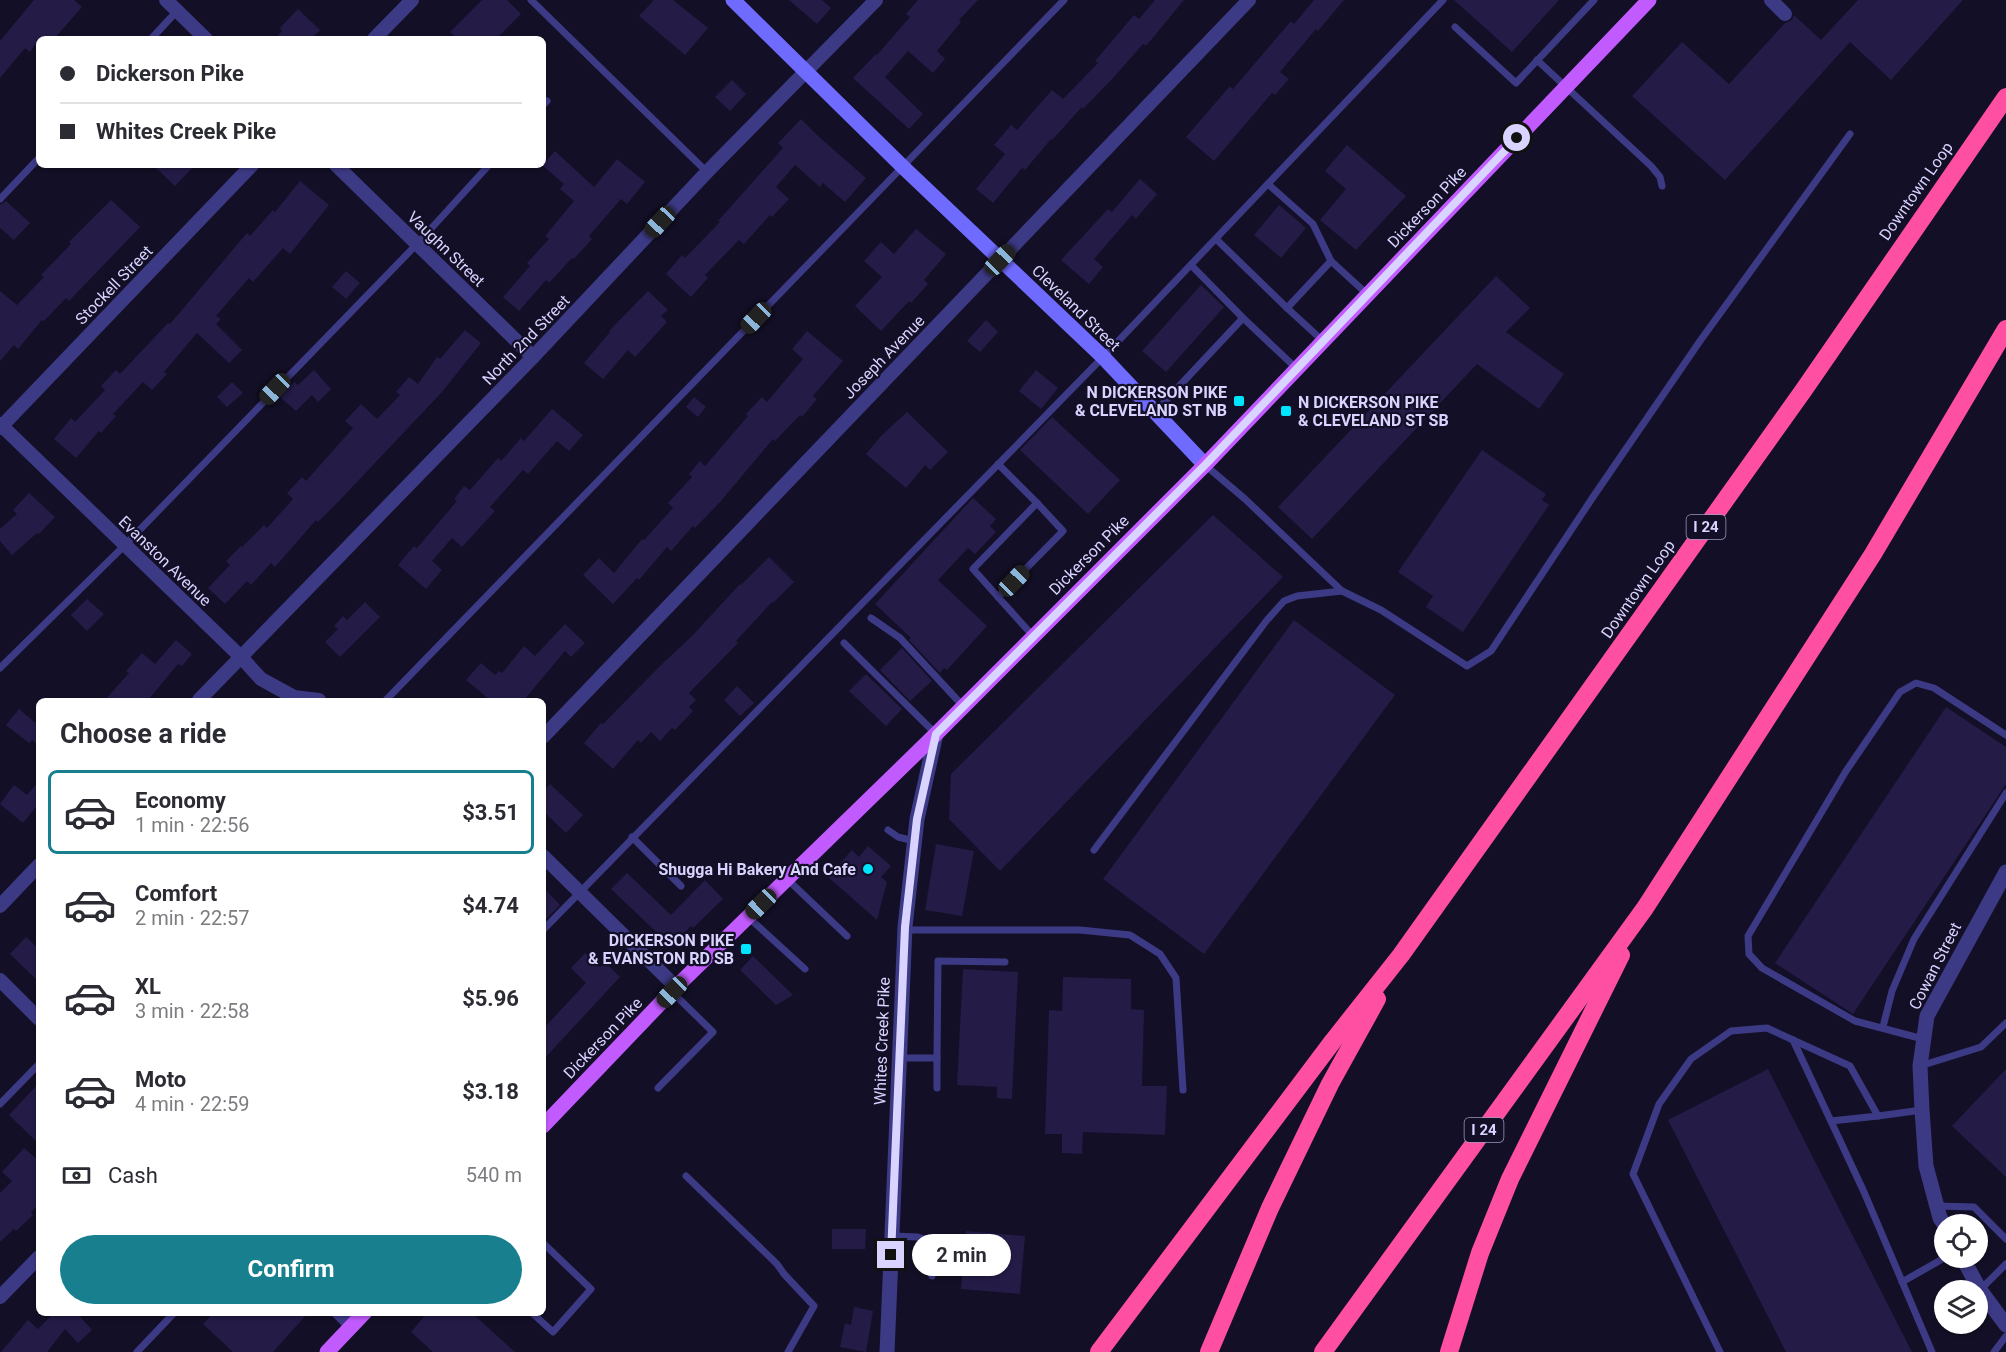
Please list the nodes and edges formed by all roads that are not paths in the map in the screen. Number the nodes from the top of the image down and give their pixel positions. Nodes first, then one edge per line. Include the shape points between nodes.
1 (166, 0) edge
2 (412, 0) edge
3 (531, 0) edge
4 (733, 0) edge
5 (876, 0) edge
6 (1064, 0) edge
7 (1249, 0) edge
8 (1443, 0) edge
9 (1594, 0) edge
10 (1649, 0) edge
11 (1771, 0) edge
12 (177, 11) junction
13 (1785, 14) dead end
14 (1455, 27) dead end
15 (154, 36) edge
16 (203, 36) edge
17 (377, 36) edge
18 (1537, 60) junction
19 (807, 72) junction
20 (1566, 87) junction
21 (2006, 97) edge
22 (1850, 134) dead end
23 (36, 161) edge
24 (903, 167) junction
25 (249, 168) edge
26 (339, 168) edge
27 (486, 168) edge
28 (707, 172) junction
29 (1268, 184) junction
30 (1662, 186) dead end
31 (0, 199) edge
32 (1216, 238) junction
33 (417, 244) junction
34 (1000, 260) junction
35 (1331, 261) junction
36 (1191, 265) junction
37 (1367, 295) junction
38 (1287, 308) junction
39 (1243, 318) junction
40 (2006, 329) edge
41 (1323, 342) junction
42 (533, 357) junction
43 (1103, 357) junction
44 (1297, 369) junction
45 (1155, 412) junction
46 (1, 426) edge
47 (998, 464) junction
48 (1205, 465) junction
49 (1037, 503) junction
50 (125, 545) junction
51 (1342, 591) junction
52 (998, 597) junction
53 (871, 618) dead end
54 (1033, 636) junction
55 (844, 643) dead end
56 (241, 657) junction
57 (0, 668) edge
58 (201, 698) edge
59 (302, 698) edge
60 (388, 698) edge
61 (963, 706) junction
62 (546, 734) edge
63 (936, 734) junction
64 (2006, 735) edge
65 (2006, 793) edge
66 (888, 830) dead end
67 (632, 837) junction
68 (914, 841) junction
69 (1094, 850) dead end
70 (546, 859) edge
71 (36, 868) edge
72 (2006, 872) edge
73 (787, 879) junction
74 (681, 886) dead end
75 (579, 892) junction
76 (0, 906) edge
77 (1645, 908) junction
78 (748, 917) junction
79 (546, 927) edge
80 (905, 930) junction
81 (847, 936) dead end
82 (1401, 955) junction
83 (1005, 962) dead end
84 (805, 969) dead end
85 (0, 980) edge
86 (674, 989) junction
87 (36, 1016) edge
88 (2006, 1023) edge
89 (1883, 1027) junction
90 (1923, 1039) junction
91 (1793, 1040) junction
92 (900, 1058) junction
93 (937, 1058) junction
94 (1920, 1066) junction
95 (36, 1067) edge
96 (658, 1088) dead end
97 (937, 1088) dead end
98 (1183, 1090) dead end
99 (0, 1104) edge
100 (1922, 1110) junction
101 (1878, 1116) junction
102 (1831, 1121) junction
103 (546, 1123) edge
104 (686, 1176) dead end
105 (1937, 1206) junction
106 (1940, 1214) edge
107 (892, 1236) junction
108 (2006, 1239) edge
109 (546, 1246) edge
110 (36, 1260) edge
111 (1934, 1264) edge
112 (2006, 1264) edge
113 (932, 1276) dead end
114 (1902, 1282) junction
115 (1988, 1282) edge
116 (0, 1297) edge
117 (1988, 1301) edge
118 (171, 1316) edge
119 (342, 1316) edge
120 (361, 1316) edge
121 (535, 1316) edge
122 (2006, 1325) edge
123 (352, 1326) junction
124 (2006, 1336) edge
125 (137, 1352) edge
126 (327, 1352) edge
127 (788, 1352) edge
128 (887, 1352) edge
129 (1100, 1352) edge
130 (1209, 1352) edge
131 (1323, 1352) edge
132 (1449, 1352) edge
133 (1720, 1352) edge
134 (1932, 1352) edge
135 (1994, 1352) edge

1 - 12 street
2 - 17 street
3 - 28 lane
4 - 19 main road, Cleveland Street
5 - 19 street, North 2nd Street
6 - 24 lane
7 - 34 street, Joseph Avenue
8 - 29 lane
9 - 18 lane
10 - 20 main road, Dickerson Pike
11 - 13 street
12 - 15 lane
12 - 16 street
14 - 18 lane via 1516,82
18 - 20 lane
19 - 24 main road, Cleveland Street
19 - 28 street, North 2nd Street
20 - 30 lane via 1651,166
20 - 37 main road, Dickerson Pike
21 - 82 highway, Downtown Loop / I 24 via 1803,391
22 - 51 lane via 1700,341 1491,651 1467,666 1381,610
23 - 31 lane
24 - 34 main road, Cleveland Street
24 - 60 lane
25 - 46 street, Stockell Street
26 - 33 street, Vaughn Street
27 - 33 lane
28 - 42 street, North 2nd Street
29 - 32 lane
29 - 35 lane via 1313,224
32 - 36 lane
32 - 38 lane
33 - 42 street, Vaughn Street
33 - 50 lane
34 - 43 main road, Cleveland Street
34 - 62 street, Joseph Avenue
35 - 37 lane
35 - 38 lane
36 - 39 lane
36 - 43 lane
37 - 41 main road, Dickerson Pike
38 - 41 lane
39 - 44 lane
39 - 45 lane
40 - 77 highway, I 24 via 1873,554
41 - 44 main road, Dickerson Pike
42 - 56 street, North 2nd Street
43 - 45 main road, Cleveland Street
43 - 47 lane
44 - 48 main road, Dickerson Pike
45 - 48 main road, Cleveland Street
46 - 50 street, Evanston Avenue
47 - 49 lane
47 - 67 lane
48 - 51 lane, Cleveland Street
48 - 54 main road, Dickerson Pike
49 - 52 lane via 973,569
49 - 52 lane via 1063,531
50 - 56 street, Evanston Avenue
50 - 57 lane
51 - 69 lane via 1297,596 1284,602
52 - 54 lane
53 - 61 lane via 900,638
54 - 61 main road, Dickerson Pike
55 - 63 lane
56 - 58 street, North 2nd Street
56 - 59 street, Evanston Avenue via 261,679
61 - 63 main road, Dickerson Pike
63 - 68 street, Whites Creek Pike
63 - 73 main road, Dickerson Pike
64 - 89 lane via 1934,688 1916,683 1900,692 1846,771 1748,936 1749,954 1762,968 1855,1021
65 - 89 lane via 1914,939 1892,991
66 - 68 lane
67 - 74 lane
67 - 75 lane
68 - 80 street, Whites Creek Pike
70 - 75 street
71 - 76 street
72 - 90 street, Cowan Street via 1927,1016
73 - 78 main road, Dickerson Pike
73 - 81 lane
75 - 79 lane
75 - 86 street
77 - 131 highway, I 24
77 - 132 highway via 1510,1179 1480,1253
78 - 84 lane
78 - 86 main road, Dickerson Pike
80 - 92 street, Whites Creek Pike
80 - 98 lane via 1080,930 1130,935 1160,954 1176,978
82 - 129 highway, I 24
82 - 130 highway via 1310,1125
83 - 93 lane via 938,961
85 - 87 street
86 - 96 lane via 713,1032
86 - 103 main road, Dickerson Pike
88 - 94 lane via 1980,1047
89 - 90 lane
90 - 94 street, Cowan Street
91 - 101 lane via 1850,1066
91 - 102 lane
91 - 133 lane via 1767,1028 1731,1031 1691,1059 1659,1104 1633,1174
92 - 93 lane
92 - 107 street, Whites Creek Pike
93 - 97 lane
94 - 100 street, Cowan Street
95 - 99 lane
100 - 101 lane
100 - 105 street, Cowan Street via 1926,1166
101 - 102 lane
102 - 114 lane
104 - 127 lane via 777,1264 814,1306
105 - 106 street, Cowan Street
105 - 108 lane via 1974,1207
107 - 113 lane via 929,1241 933,1250
107 - 128 street, Whites Creek Pike
109 - 121 lane via 591,1289 553,1332
110 - 116 street
111 - 114 lane
112 - 115 lane
114 - 134 lane
117 - 122 street
118 - 125 lane
119 - 123 street
120 - 123 main road
123 - 126 main road
124 - 135 lane

